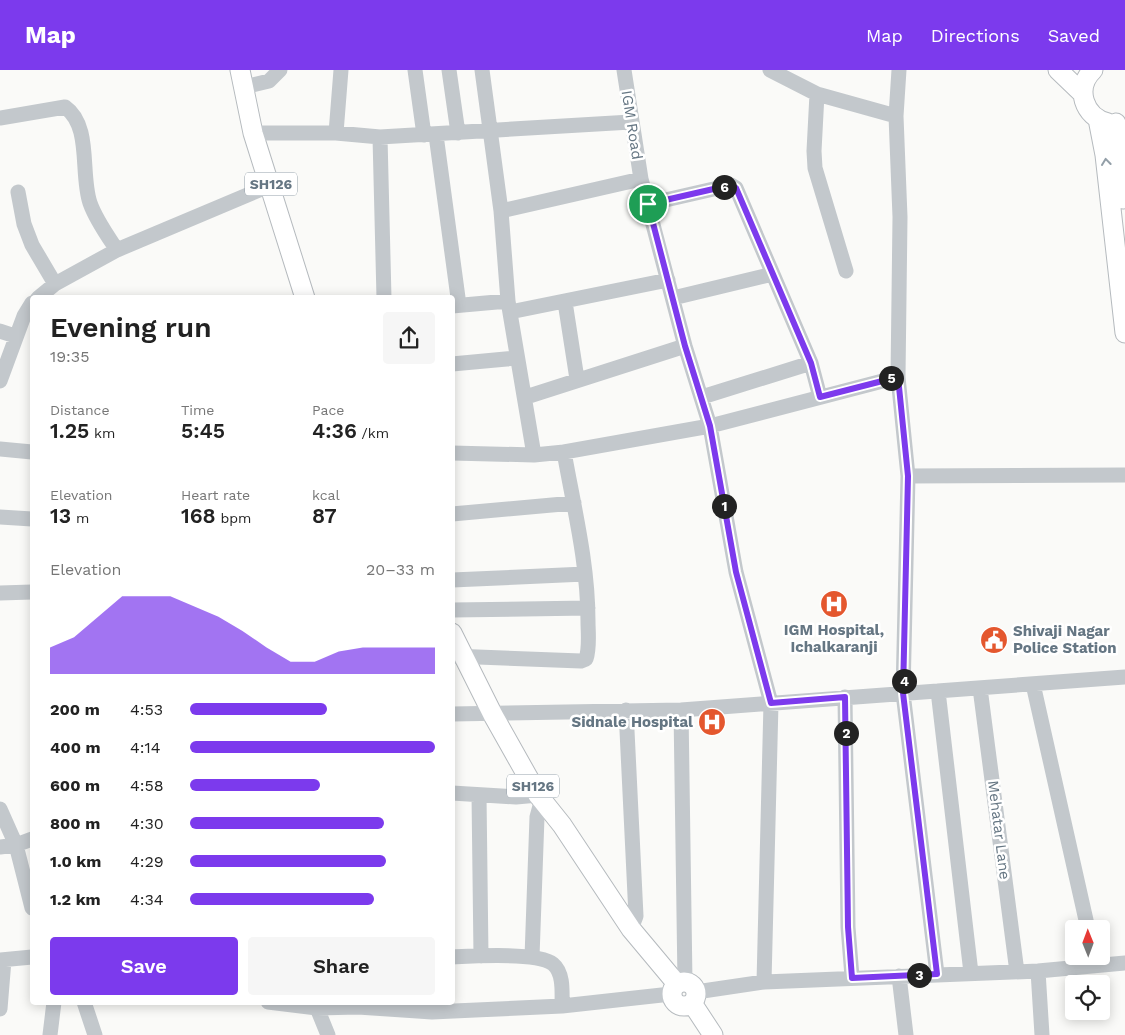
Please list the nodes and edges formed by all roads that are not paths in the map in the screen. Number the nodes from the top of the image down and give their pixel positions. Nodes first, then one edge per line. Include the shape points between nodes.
1 (280, 70) edge
2 (341, 70) edge
3 (414, 70) edge
4 (449, 70) edge
5 (482, 70) edge
6 (624, 70) edge
7 (770, 70) edge
8 (899, 70) edge
9 (1058, 70) edge
10 (1090, 70) edge
11 (242, 78) edge
12 (817, 94) junction
13 (1083, 94) junction
14 (896, 116) junction
15 (0, 118) edge
16 (1113, 121) edge
17 (631, 122) junction
18 (490, 132) junction
19 (253, 133) junction
20 (458, 133) junction
21 (336, 134) junction
22 (430, 135) junction
23 (380, 137) junction
24 (641, 179) junction
25 (271, 185) junction
26 (18, 192) dead end
27 (648, 204) junction
28 (501, 211) junction
29 (1125, 220) edge
30 (117, 250) junction
31 (846, 271) dead end
32 (773, 274) junction
33 (668, 280) junction
34 (55, 284) junction
35 (42, 295) edge
36 (304, 295) edge
37 (384, 295) edge
38 (454, 295) edge
39 (673, 298) junction
40 (565, 302) junction
41 (30, 306) edge
42 (456, 306) edge
43 (509, 306) junction
44 (0, 332) edge
45 (1125, 333) edge
46 (15, 336) junction
47 (685, 346) junction
48 (517, 358) junction
49 (811, 363) junction
50 (455, 364) edge
51 (898, 377) junction
52 (577, 379) junction
53 (0, 381) edge
54 (526, 397) junction
55 (820, 397) junction
56 (702, 398) junction
57 (710, 426) junction
58 (0, 449) edge
59 (30, 452) edge
60 (564, 452) junction
61 (455, 453) edge
62 (534, 455) junction
63 (1125, 475) edge
64 (908, 476) junction
65 (574, 502) junction
66 (455, 514) edge
67 (0, 517) edge
68 (30, 519) edge
69 (585, 574) junction
70 (455, 580) edge
71 (30, 592) edge
72 (0, 593) edge
73 (588, 608) junction
74 (455, 610) edge
75 (458, 656) edge
76 (1125, 677) edge
77 (1033, 684) junction
78 (980, 688) junction
79 (938, 691) junction
80 (903, 693) junction
81 (845, 697) junction
82 (771, 703) junction
83 (626, 710) junction
84 (681, 710) junction
85 (455, 714) edge
86 (493, 715) junction
87 (455, 793) edge
88 (479, 795) junction
89 (541, 799) junction
90 (0, 809) edge
91 (30, 840) edge
92 (16, 845) junction
93 (0, 847) edge
94 (30, 900) edge
95 (1086, 920) edge
96 (631, 929) junction
97 (455, 956) edge
98 (481, 956) junction
99 (30, 957) edge
100 (532, 958) junction
101 (2, 960) edge
102 (1110, 962) edge
103 (1125, 963) edge
104 (1073, 965) edge
105 (1038, 971) junction
106 (1017, 972) junction
107 (937, 974) junction
108 (971, 974) junction
109 (900, 976) junction
110 (852, 978) junction
111 (764, 982) junction
112 (684, 991) junction
113 (54, 1005) edge
114 (85, 1005) edge
115 (292, 1005) edge
116 (359, 1005) edge
117 (562, 1006) junction
118 (317, 1008) junction
119 (0, 1009) edge
120 (50, 1035) edge
121 (95, 1035) edge
122 (328, 1035) edge
123 (713, 1035) edge
124 (906, 1035) edge
125 (1042, 1035) edge

1 - 11 street via 269,81
2 - 21 street
3 - 22 street
4 - 20 street
5 - 18 street
6 - 17 street, IGM Road
7 - 12 street
8 - 14 street
9 - 13 main road
10 - 13 main road
11 - 19 main road, SH126
12 - 14 street
12 - 31 street via 816,168
13 - 16 main road via 1090,112
14 - 51 street via 900,217
15 - 30 street via 64,107 73,112 82,139 90,203
16 - 29 main road
45 -> 16 main road via 1105,155
17 - 18 street
17 - 24 street, IGM Road
18 - 20 street
18 - 28 street
19 - 21 street
19 - 25 main road, SH126
20 - 22 street
21 - 23 street
22 - 23 street
22 - 38 street
23 - 37 street
24 - 27 street, IGM Road
24 - 28 street
25 - 30 street
25 - 36 main road, SH126
26 - 34 street via 32,245
27 - 32 street via 731,185 736,188
27 - 33 street, IGM Road
28 - 43 street
30 - 34 street
32 - 39 street
32 - 49 street
33 - 39 street, IGM Road
33 - 40 street
34 - 35 street
39 - 47 street, IGM Road
40 - 43 street
40 - 52 street
41 - 46 street
42 - 43 street
43 - 48 street
44 - 46 street
46 - 53 street
47 - 52 street
47 - 56 street, IGM Road
48 - 50 street
48 - 54 street
49 - 55 street
49 - 56 street
51 - 55 street
51 - 64 street
52 - 54 street
54 - 62 street
55 - 57 street
56 - 57 street, IGM Road
57 - 60 street
57 - 82 street, IGM Road via 736,572
58 - 59 street
60 - 62 street
60 - 65 street
61 - 62 street
63 - 64 street
64 - 80 street
65 - 66 street
65 - 69 street
67 - 68 street
69 - 70 street
69 - 73 street
71 - 72 street
73 - 74 street
73 - 75 street via 588,652 586,659 581,661
75 - 86 main road, SH126
76 - 77 street
77 - 78 street
77 - 95 street
78 - 79 street
78 - 106 street, Mehatar Lane
79 - 80 street
79 - 108 street
80 - 81 street
80 - 107 street
81 - 82 street
81 - 110 street via 848,927
82 - 84 street
82 - 111 street, IGM Road
83 - 84 street
83 - 86 street
83 - 96 street via 636,916
84 - 112 street
85 - 86 street
86 - 89 main road, SH126
87 - 88 street
88 - 89 street
88 - 98 street
89 - 96 main road, SH126
89 - 100 street via 537,817
90 - 92 street
91 - 92 street
92 - 93 street
92 - 94 street
96 - 112 main road
97 - 98 street
98 - 100 street
99 - 101 street
100 - 117 street via 554,964 560,973
101 - 119 street
102 - 103 street
104 - 105 street
105 - 106 street
105 - 125 street
106 - 108 street
107 - 108 street
107 - 109 street
109 - 110 street
109 - 124 street
110 - 111 street
111 - 112 street
112 - 117 street
112 - 123 main road
113 - 120 street
114 - 121 street
115 - 118 street
116 - 117 street via 432,1012
116 - 118 street
118 - 122 street

